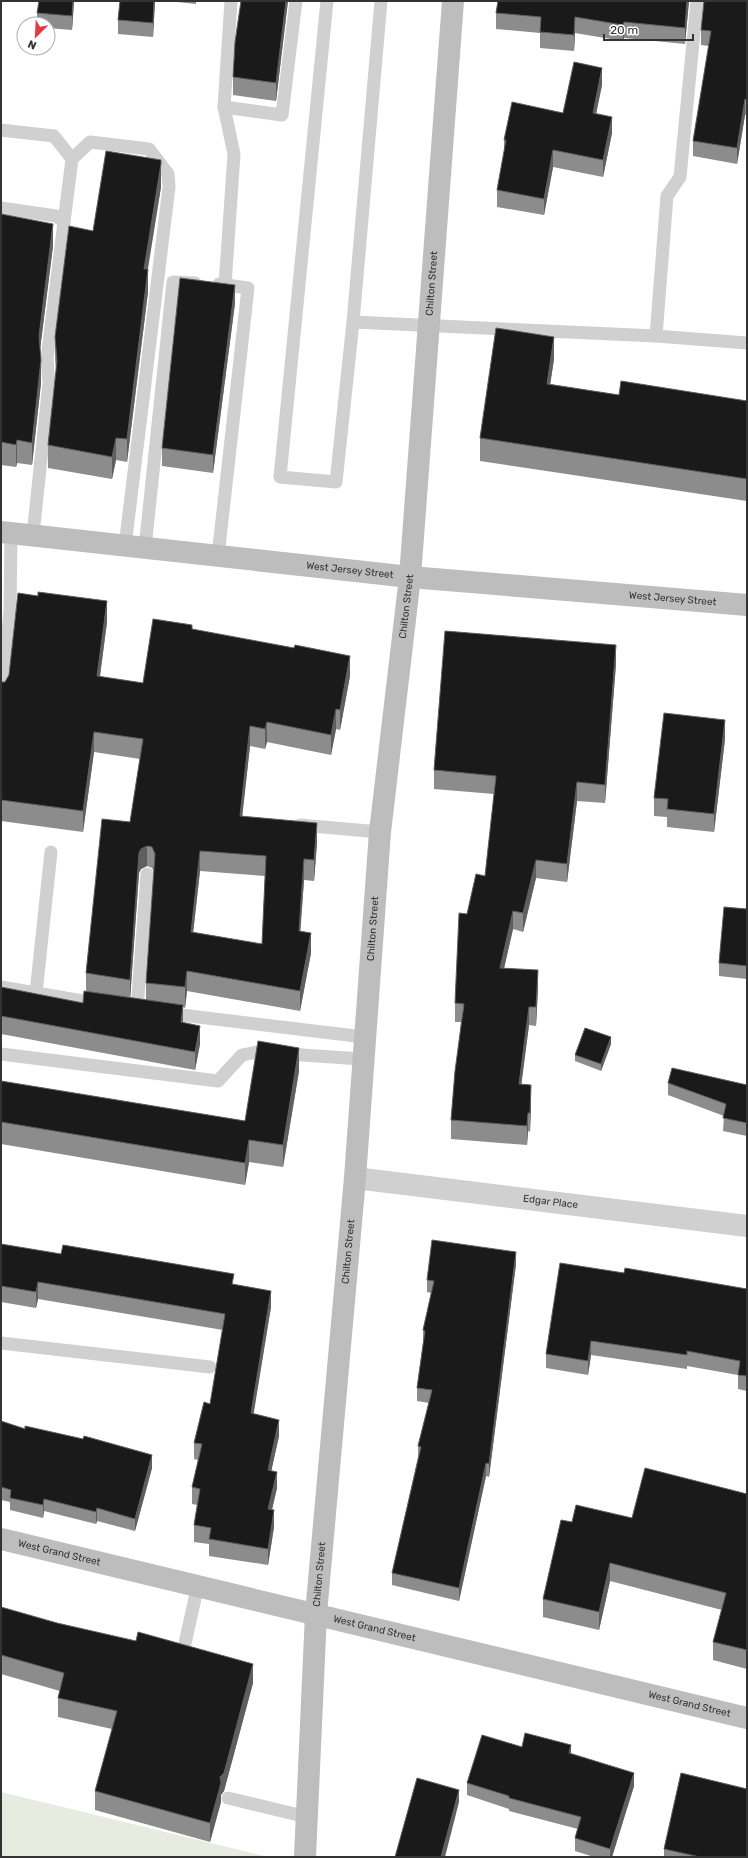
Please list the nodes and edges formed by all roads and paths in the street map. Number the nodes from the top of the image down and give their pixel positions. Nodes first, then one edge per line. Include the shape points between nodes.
1 (231, 1) edge
2 (296, 1) edge
3 (327, 1) edge
4 (380, 1) edge
5 (453, 1) edge
6 (696, 1) edge
7 (224, 107) junction
8 (1, 130) edge
9 (72, 159) junction
10 (1, 208) edge
11 (64, 222) junction
12 (225, 285) junction
13 (353, 322) junction
14 (429, 326) junction
15 (656, 336) junction
16 (747, 343) edge
17 (6, 532) edge
18 (34, 536) junction
19 (135, 547) junction
20 (218, 556) junction
21 (410, 577) junction
22 (747, 605) edge
23 (1, 695) edge
24 (284, 823) edge
25 (380, 832) junction
26 (51, 852) dead end
27 (147, 874) dead end
28 (1, 987) edge
29 (36, 993) junction
30 (137, 1010) junction
31 (364, 1037) junction
32 (1, 1054) edge
33 (362, 1059) junction
34 (355, 1178) junction
35 (747, 1226) edge
36 (1, 1343) edge
37 (210, 1367) dead end
38 (1, 1539) edge
39 (198, 1586) junction
40 (316, 1614) junction
41 (183, 1652) edge
42 (747, 1718) edge
43 (228, 1798) dead end
44 (307, 1817) junction
45 (305, 1857) edge

1 - 7 lane
2 - 7 lane via 282,115
3 - 13 lane via 280,477 336,482
4 - 13 lane
5 - 14 main road, Chilton Street
6 - 15 lane via 680,177 667,196
7 - 12 lane via 234,154
8 - 9 lane via 54,136
9 - 11 lane
9 - 19 lane via 90,142 149,149 168,174 169,186
10 - 11 lane via 56,216
11 - 18 lane via 48,359 49,383
12 - 19 lane via 173,282
12 - 20 lane via 248,288
13 - 14 lane
14 - 15 lane
14 - 21 main road, Chilton Street
15 - 16 lane
17 - 18 main road, West Jersey Street
17 - 23 lane via 10,612
18 - 19 main road, West Jersey Street
19 - 20 main road, West Jersey Street
20 - 21 main road, West Jersey Street
21 - 22 main road, West Jersey Street
21 - 25 main road, Chilton Street
24 - 25 lane
25 - 31 main road, Chilton Street
26 - 29 lane
27 - 30 lane
28 - 29 lane
29 - 30 lane
30 - 31 lane
31 - 33 main road, Chilton Street
32 - 33 lane via 218,1081 242,1055 257,1052
33 - 34 main road, Chilton Street
34 - 35 street, Edgar Place
34 - 40 main road, Chilton Street
36 - 37 lane
38 - 39 main road, West Grand Street
39 - 40 main road, West Grand Street
39 - 41 lane
40 - 42 main road, West Grand Street
40 - 44 main road, Chilton Street
43 - 44 lane
44 - 45 main road, Chilton Street

